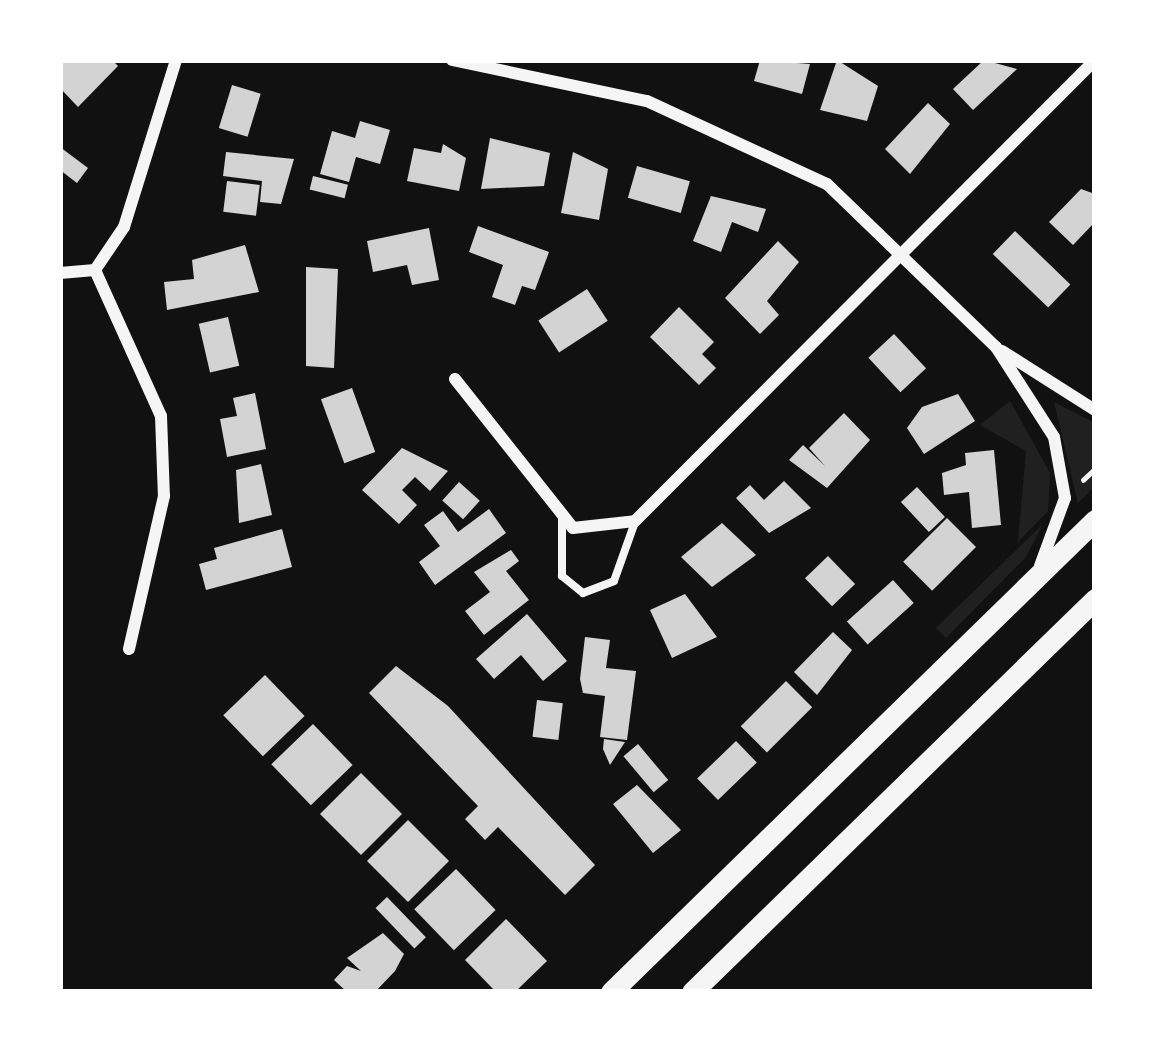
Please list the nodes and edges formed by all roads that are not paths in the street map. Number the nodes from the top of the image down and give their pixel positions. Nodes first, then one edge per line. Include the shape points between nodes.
1 (176, 60) edge
2 (452, 60) edge
3 (1095, 60) edge
4 (907, 254) junction
5 (95, 270) junction
6 (60, 273) edge
7 (996, 346) junction
8 (455, 379) dead end
9 (1095, 410) edge
10 (562, 519) junction
11 (635, 520) junction
12 (1095, 520) edge
13 (1034, 580) junction
14 (1095, 599) edge
15 (129, 649) dead end
16 (611, 992) edge
17 (692, 992) edge

1 - 5 street via 124,226
2 - 4 street via 647,101 749,142 826,184
3 - 4 street
4 - 7 street
4 - 11 street
5 - 6 street
5 - 15 street via 161,416 164,496
7 - 9 street
7 - 13 street via 1064,474
8 - 10 street
10 - 11 street via 585,533
10 - 11 lane via 562,576 583,593 614,581
12 - 13 main road
13 - 16 main road
14 - 17 main road

